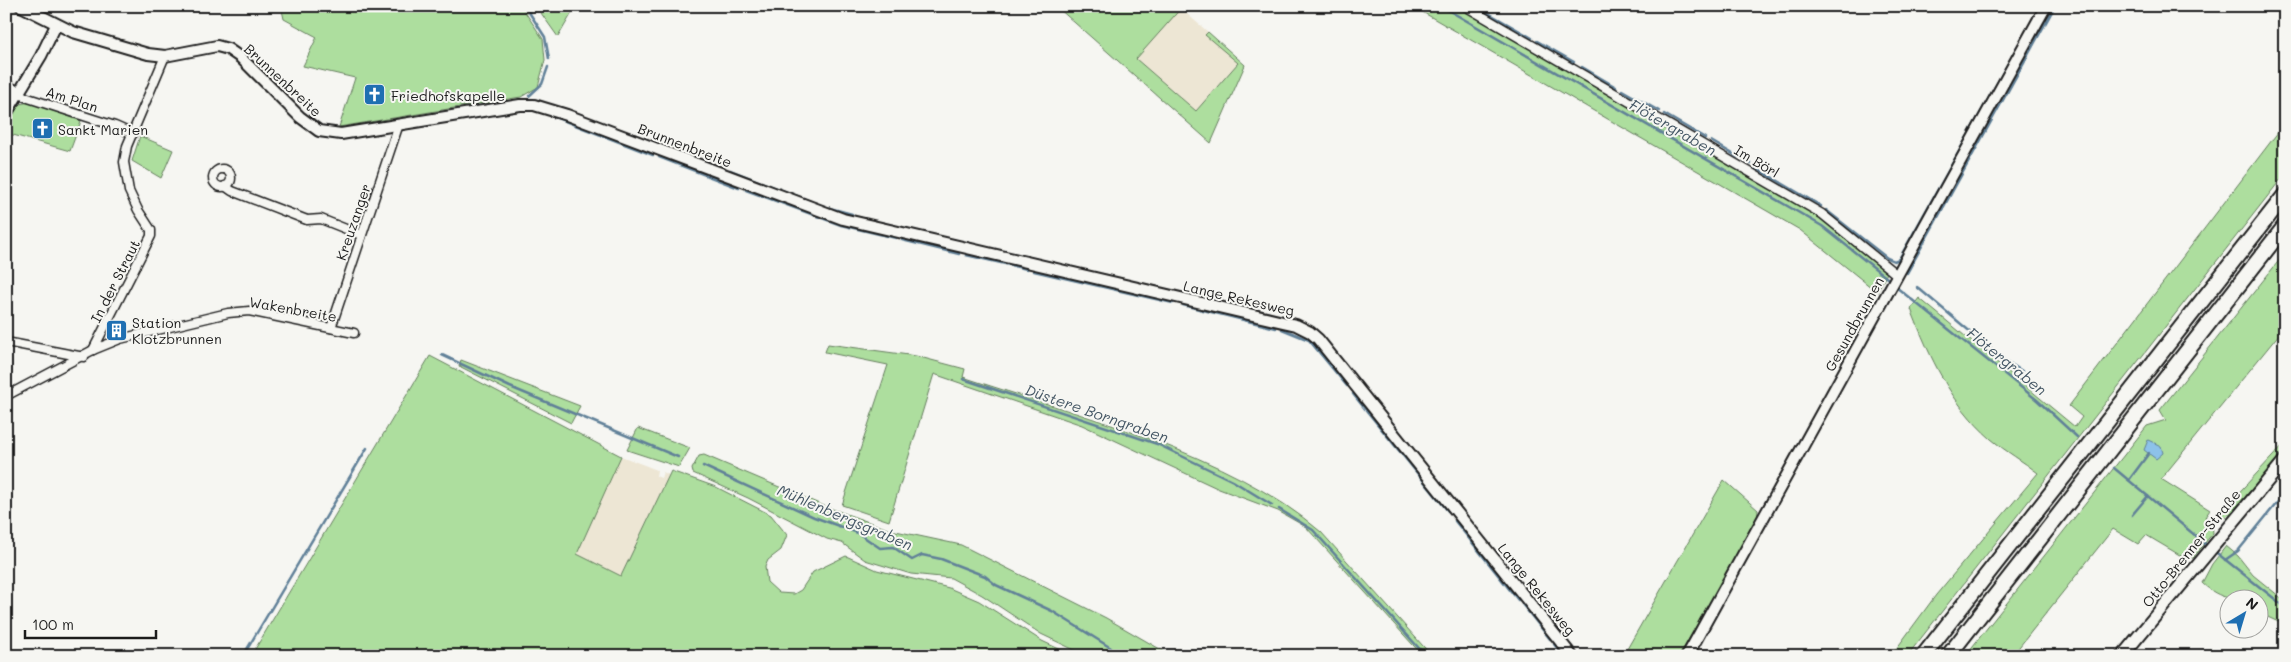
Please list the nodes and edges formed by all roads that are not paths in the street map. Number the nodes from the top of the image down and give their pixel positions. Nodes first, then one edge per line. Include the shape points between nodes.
1 (21, 6) edge
2 (1465, 6) edge
3 (2046, 6) edge
4 (56, 25) junction
5 (165, 56) junction
6 (6, 83) edge
7 (20, 93) junction
8 (6, 114) edge
9 (399, 124) junction
10 (133, 134) junction
11 (225, 186) dead end
12 (2285, 195) edge
13 (814, 210) joint
14 (2285, 226) edge
15 (361, 235) junction
16 (1897, 275) junction
17 (331, 328) junction
18 (354, 333) dead end
19 (6, 342) edge
20 (93, 350) junction
21 (84, 357) junction
22 (6, 396) edge
23 (2285, 460) edge
24 (1572, 656) edge
25 (1687, 656) edge
26 (1923, 656) edge
27 (1948, 656) edge
28 (2122, 656) edge

1 - 4 street, Brunnenbreite
2 - 16 street, Im Börl via 1822,214
3 - 16 street, Gesundbrunnen
4 - 5 street, Brunnenbreite via 139,52
4 - 7 street
5 - 9 street, Brunnenbreite via 217,46 228,49 300,117 326,134
5 - 10 street, In der Straut
6 - 7 street, Am Plan
7 - 8 street
7 - 10 street, Am Plan
9 - 13 street, Brunnenbreite via 520,105 548,108
9 - 15 street, Kreuzanger
10 - 20 street, In der Straut via 124,154 126,180 152,236
11 - 15 street via 307,220 321,219
12 - 26 highway
13 - 24 street, Lange Rekesweg via 1296,325 1310,332
14 - 27 highway
15 - 17 street, Kreuzanger
16 - 25 street, Gesundbrunnen
17 - 18 street, Wakenbreite
17 - 20 street, Wakenbreite via 249,312 228,313 120,339
19 - 21 street
20 - 21 street, Wakenbreite
21 - 22 street, Wakenbreite
23 - 28 main road, Otto-Brenner-Straße

